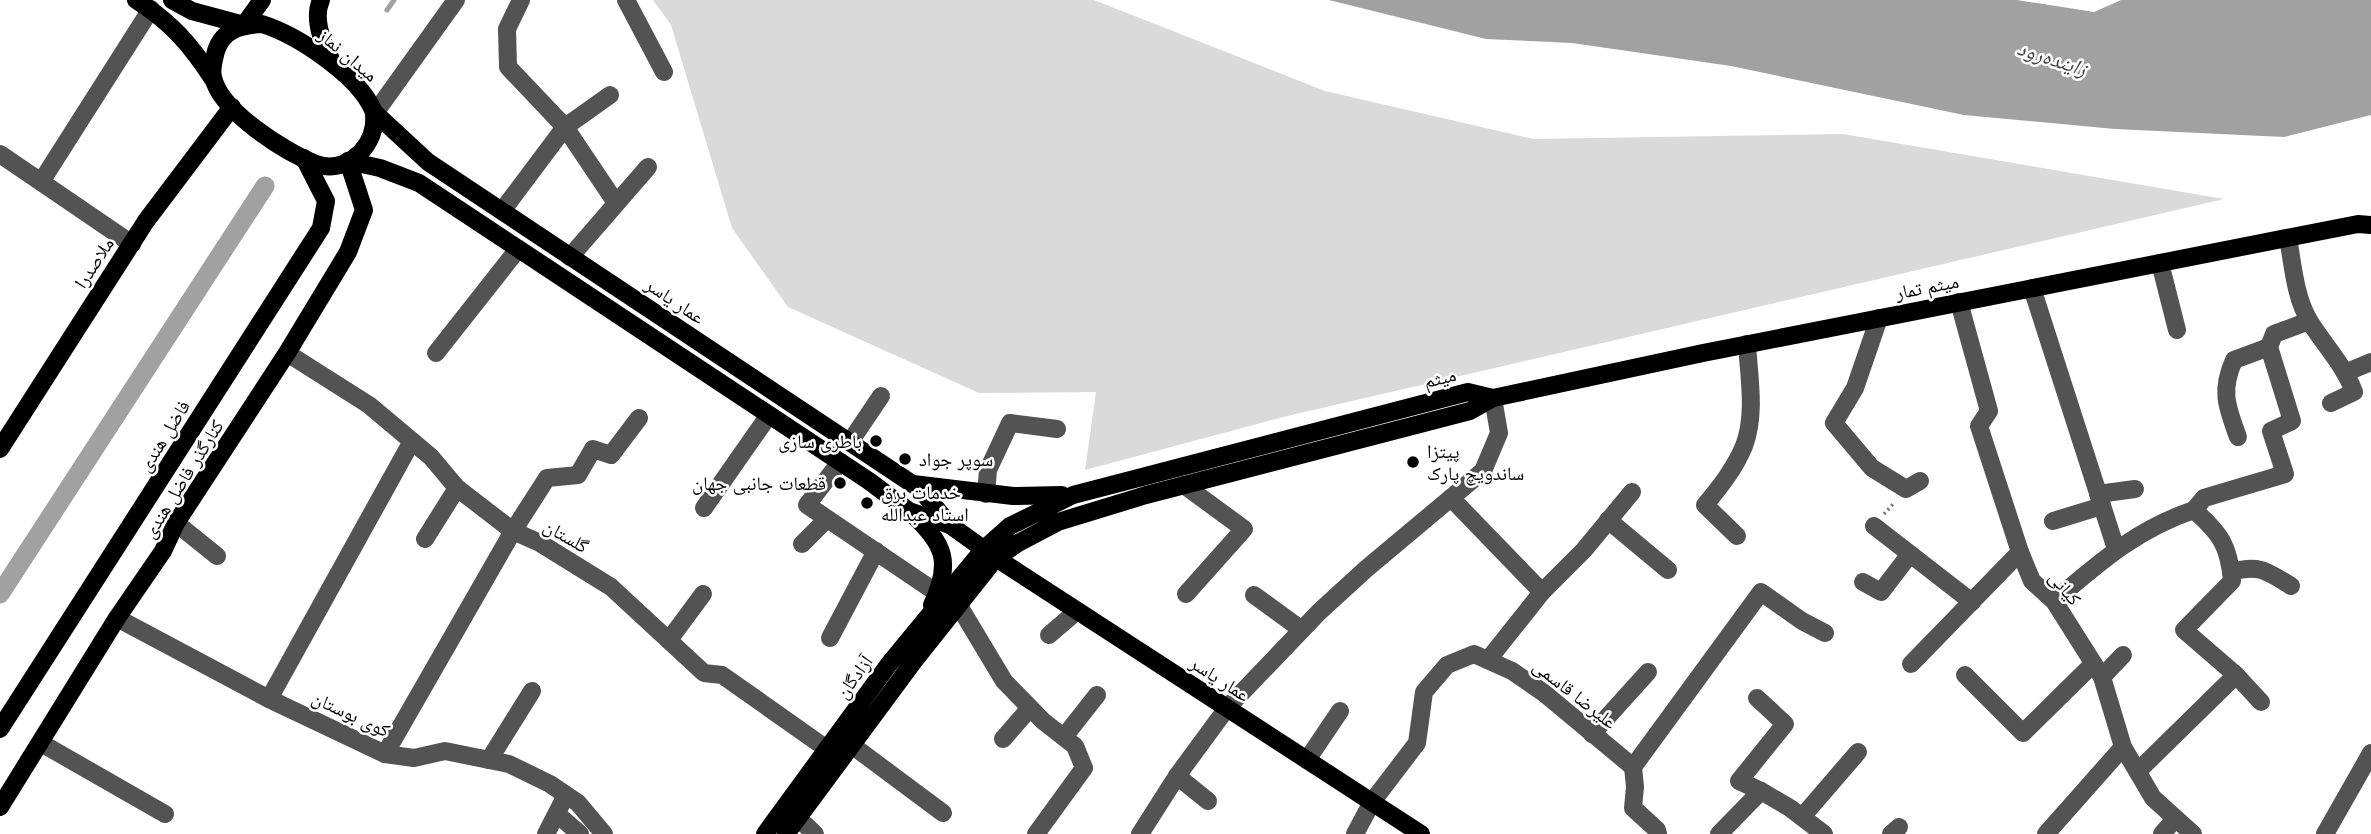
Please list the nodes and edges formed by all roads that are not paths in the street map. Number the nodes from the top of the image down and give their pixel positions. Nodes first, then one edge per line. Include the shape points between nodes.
1 (172, 0) edge
2 (262, 0) edge
3 (321, 0) edge
4 (456, 0) edge
5 (521, 0) edge
6 (626, 0) edge
7 (143, 5) edge
8 (244, 24) junction
9 (336, 68) junction
10 (664, 72) dead end
11 (219, 89) junction
12 (610, 95) dead end
13 (232, 107) junction
14 (375, 113) junction
15 (565, 127) junction
16 (0, 154) edge
17 (304, 158) junction
18 (348, 161) junction
19 (648, 167) dead end
20 (41, 182) junction
21 (616, 203) junction
22 (502, 211) junction
23 (2371, 225) edge
24 (2288, 237) junction
25 (131, 244) junction
26 (517, 249) junction
27 (570, 257) junction
28 (2160, 263) junction
29 (2032, 288) junction
30 (1959, 302) junction
31 (1879, 318) junction
32 (2309, 321) junction
33 (2176, 330) dead end
34 (1747, 344) junction
35 (2269, 347) junction
36 (287, 353) junction
37 (436, 353) dead end
38 (2371, 362) edge
39 (2347, 373) junction
40 (881, 396) dead end
41 (1493, 398) junction
42 (2331, 403) dead end
43 (769, 415) junction
44 (639, 418) dead end
45 (1057, 429) dead end
46 (2238, 437) dead end
47 (412, 441) junction
48 (850, 442) junction
49 (0, 449) edge
50 (840, 462) junction
51 (912, 483) junction
52 (1184, 485) junction
53 (1913, 485) road end
54 (457, 488) junction
55 (2135, 489) dead end
56 (1632, 492) dead end
57 (986, 494) junction
58 (1073, 495) junction
59 (1451, 498) junction
60 (2100, 500) junction
61 (704, 508) dead end
62 (2194, 510) junction
63 (909, 511) junction
64 (827, 519) junction
65 (1608, 520) junction
66 (2053, 521) dead end
67 (176, 523) junction
68 (950, 525) junction
69 (1874, 526) road end
70 (513, 531) junction
71 (1737, 536) dead end
72 (425, 539) dead end
73 (803, 544) dead end
74 (2116, 549) junction
75 (876, 551) junction
76 (2020, 552) junction
77 (989, 554) junction
78 (1910, 554) junction
79 (217, 556) dead end
80 (1668, 570) dead end
81 (2231, 572) junction
82 (1863, 582) dead end
83 (2291, 586) dead end
84 (1542, 592) junction
85 (937, 593) junction
86 (703, 594) dead end
87 (1186, 594) dead end
88 (1254, 594) dead end
89 (2054, 601) junction
90 (1972, 602) junction
91 (959, 606) junction
92 (1077, 611) junction
93 (117, 618) junction
94 (925, 621) junction
95 (1302, 630) junction
96 (1825, 633) dead end
97 (1049, 635) dead end
98 (830, 638) dead end
99 (668, 640) junction
100 (2123, 655) dead end
101 (1488, 660) junction
102 (1911, 663) dead end
103 (2097, 670) junction
104 (1648, 672) dead end
105 (1965, 675) dead end
106 (2236, 675) junction
107 (532, 691) dead end
108 (1097, 695) dead end
109 (1757, 698) dead end
110 (269, 699) junction
111 (2261, 702) dead end
112 (1030, 708) junction
113 (1227, 708) junction
114 (1340, 711) dead end
115 (0, 729) edge
116 (1592, 734) junction
117 (1064, 737) junction
118 (1003, 739) dead end
119 (41, 743) junction
120 (853, 746) junction
121 (2123, 747) junction
122 (827, 749) junction
123 (1858, 752) dead end
124 (2371, 753) edge
125 (385, 754) junction
126 (489, 760) junction
127 (1307, 760) junction
128 (1633, 767) junction
129 (2138, 771) junction
130 (1177, 776) junction
131 (1761, 791) junction
132 (566, 795) junction
133 (1209, 801) dead end
134 (1372, 802) junction
135 (0, 807) edge
136 (943, 813) dead end
137 (165, 814) dead end
138 (556, 814) junction
139 (1802, 817) junction
140 (798, 818) junction
141 (2175, 819) junction
142 (546, 834) edge
143 (580, 834) edge
144 (604, 834) edge
145 (765, 834) edge
146 (786, 834) edge
147 (815, 834) edge
148 (1036, 834) edge
149 (1140, 834) edge
150 (1355, 834) edge
151 (1421, 834) edge
152 (1658, 834) edge
153 (1719, 834) edge
154 (1824, 834) edge
155 (2046, 834) edge
156 (2162, 834) edge
157 (2193, 834) edge
158 (2325, 834) edge

1 - 8 main road, میدان نماز via 192,11
2 - 8 main road
3 - 9 main road via 319,26
4 - 14 street
5 - 15 street via 507,29 508,67
6 - 10 street
7 - 11 main road via 174,27
7 - 20 street
8 - 9 main road, میدان نماز via 282,30
8 - 11 main road via 218,44 213,78
9 - 14 main road, میدان نماز via 356,85
11 - 13 main road
12 - 15 street
13 - 17 main road via 265,136
13 - 25 main road, ملاصدرا
14 - 18 main road, میدان نماز via 366,149
14 - 22 main road, عمار یاسر via 428,162
15 - 21 street
15 - 22 street
16 - 20 street
17 - 18 main road via 320,165
17 - 115 main road, فاضل هندی via 326,201 321,228
18 - 26 main road, عمار یاسر via 419,183
18 - 36 main road, کنارگذر فاضل هندی via 364,210 348,251
19 - 21 street
20 - 25 street
21 - 27 street
22 - 27 main road, عمار یاسر
23 - 24 main road, میثم تمار
24 - 28 main road, میثم تمار
24 - 32 street
25 - 49 main road, ملاصدرا
26 - 37 street
26 - 43 main road, عمار یاسر
27 - 48 main road, عمار یاسر
28 - 29 main road, میثم تمار
28 - 33 street
29 - 30 main road, میثم تمار
29 - 60 street
30 - 31 main road, میثم تمار
30 - 76 street, کیانی via 1989,411 1979,426
31 - 34 main road, میثم تمار
31 - 53 street via 1855,388 1834,423 1872,468
32 - 35 street via 2274,334
32 - 39 street
34 - 41 main road, میثم تمار
34 - 71 street via 1751,405 1745,445 1705,505
35 - 46 street via 2234,360 2227,376 2225,402
35 - 62 street via 2292,421 2272,430 2285,474 2204,498
36 - 47 street, گلستان via 369,405
36 - 67 main road, کنارگذر فاضل هندی
38 - 39 street
39 - 42 street via 2354,392
40 - 48 street
41 - 52 main road, میثم via 1470,411
41 - 58 main road, میثم via 1468,392
41 - 59 street via 1499,433 1483,471
43 - 50 main road, عمار یاسر
43 - 61 street
44 - 70 street via 611,455 593,449 578,475 547,478
45 - 57 street via 1010,423 988,470
47 - 54 street, گلستان
47 - 110 street
48 - 51 main road, عمار یاسر
50 - 63 main road, عمار یاسر
50 - 64 street via 807,505
51 - 57 main road
51 - 68 main road, عمار یاسر
52 - 77 main road, میثم via 1058,522
52 - 87 street via 1244,529
54 - 70 street, گلستان
54 - 72 street
55 - 60 street
56 - 65 street
57 - 58 main road
58 - 77 main road, میثم via 1010,526
59 - 84 street
59 - 95 street
60 - 66 street
60 - 74 street
62 - 74 street via 2167,519
62 - 81 street via 2217,531 2230,556
63 - 68 main road, عمار یاسر
63 - 85 main road via 937,541 943,558
64 - 73 street
64 - 75 street
65 - 80 street
65 - 84 street
67 - 79 street
67 - 93 main road, کنارگذر فاضل هندی via 163,551
68 - 77 main road, عمار یاسر
69 - 78 street
70 - 99 street, گلستان via 611,587
70 - 125 street
74 - 89 street
75 - 85 street
75 - 98 street
76 - 89 street, کیانی via 2032,581
76 - 90 street
77 - 91 main road, آزادگان
77 - 92 main road, عمار یاسر
77 - 94 main road, آزادگان
78 - 82 street via 1881,592
78 - 90 street
81 - 83 street via 2248,567 2265,570
81 - 106 street via 2232,582 2184,629
84 - 101 street
85 - 94 main road
86 - 99 street
88 - 95 street
89 - 103 street, کیانی
90 - 102 street
91 - 112 street via 1004,681
91 - 120 main road, آزادگان
92 - 97 street
92 - 113 main road, عمار یاسر
93 - 110 street, کوی بوستان
93 - 119 main road, کنارگذر فاضل هندی
94 - 122 main road, آزادگان
95 - 113 street
96 - 128 street via 1760,592
99 - 122 street, گلستان via 704,673 722,675
100 - 103 street
101 - 116 street, علیرضا قاسمی via 1512,671
101 - 134 street, علیرضا قاسمی via 1474,654 1447,665 1424,692 1417,743
103 - 105 street via 2023,733
103 - 121 street, کیانی
104 - 116 street
106 - 111 street
106 - 129 street
107 - 126 street
108 - 117 street
109 - 131 street via 1785,723 1739,781
110 - 125 street, کوی بوستان
112 - 117 street
112 - 118 street
113 - 127 main road, عمار یاسر
113 - 130 street
114 - 127 street
116 - 128 street, علیرضا قاسمی
117 - 148 street via 1076,746 1084,768
119 - 135 main road, کنارگذر فاضل هندی
119 - 137 street
120 - 136 street
120 - 140 main road, آزادگان
121 - 129 street, کیانی
121 - 155 street
122 - 145 main road, آزادگان
123 - 139 street
124 - 158 street
125 - 126 street, کوی بوستان via 414,758 444,751
126 - 132 street, کوی بوستان via 509,764
127 - 134 main road, عمار یاسر
128 - 152 street via 1633,808
129 - 141 street, کیانی via 2153,798
130 - 133 street
130 - 149 street
131 - 139 street
131 - 153 street
132 - 138 street
132 - 144 street, کوی بوستان
134 - 150 street, علیرضا قاسمی
134 - 151 main road, عمار یاسر
138 - 142 street
138 - 143 street
139 - 154 street
140 - 146 main road, آزادگان
140 - 147 street
141 - 156 street
141 - 157 street, کیانی

